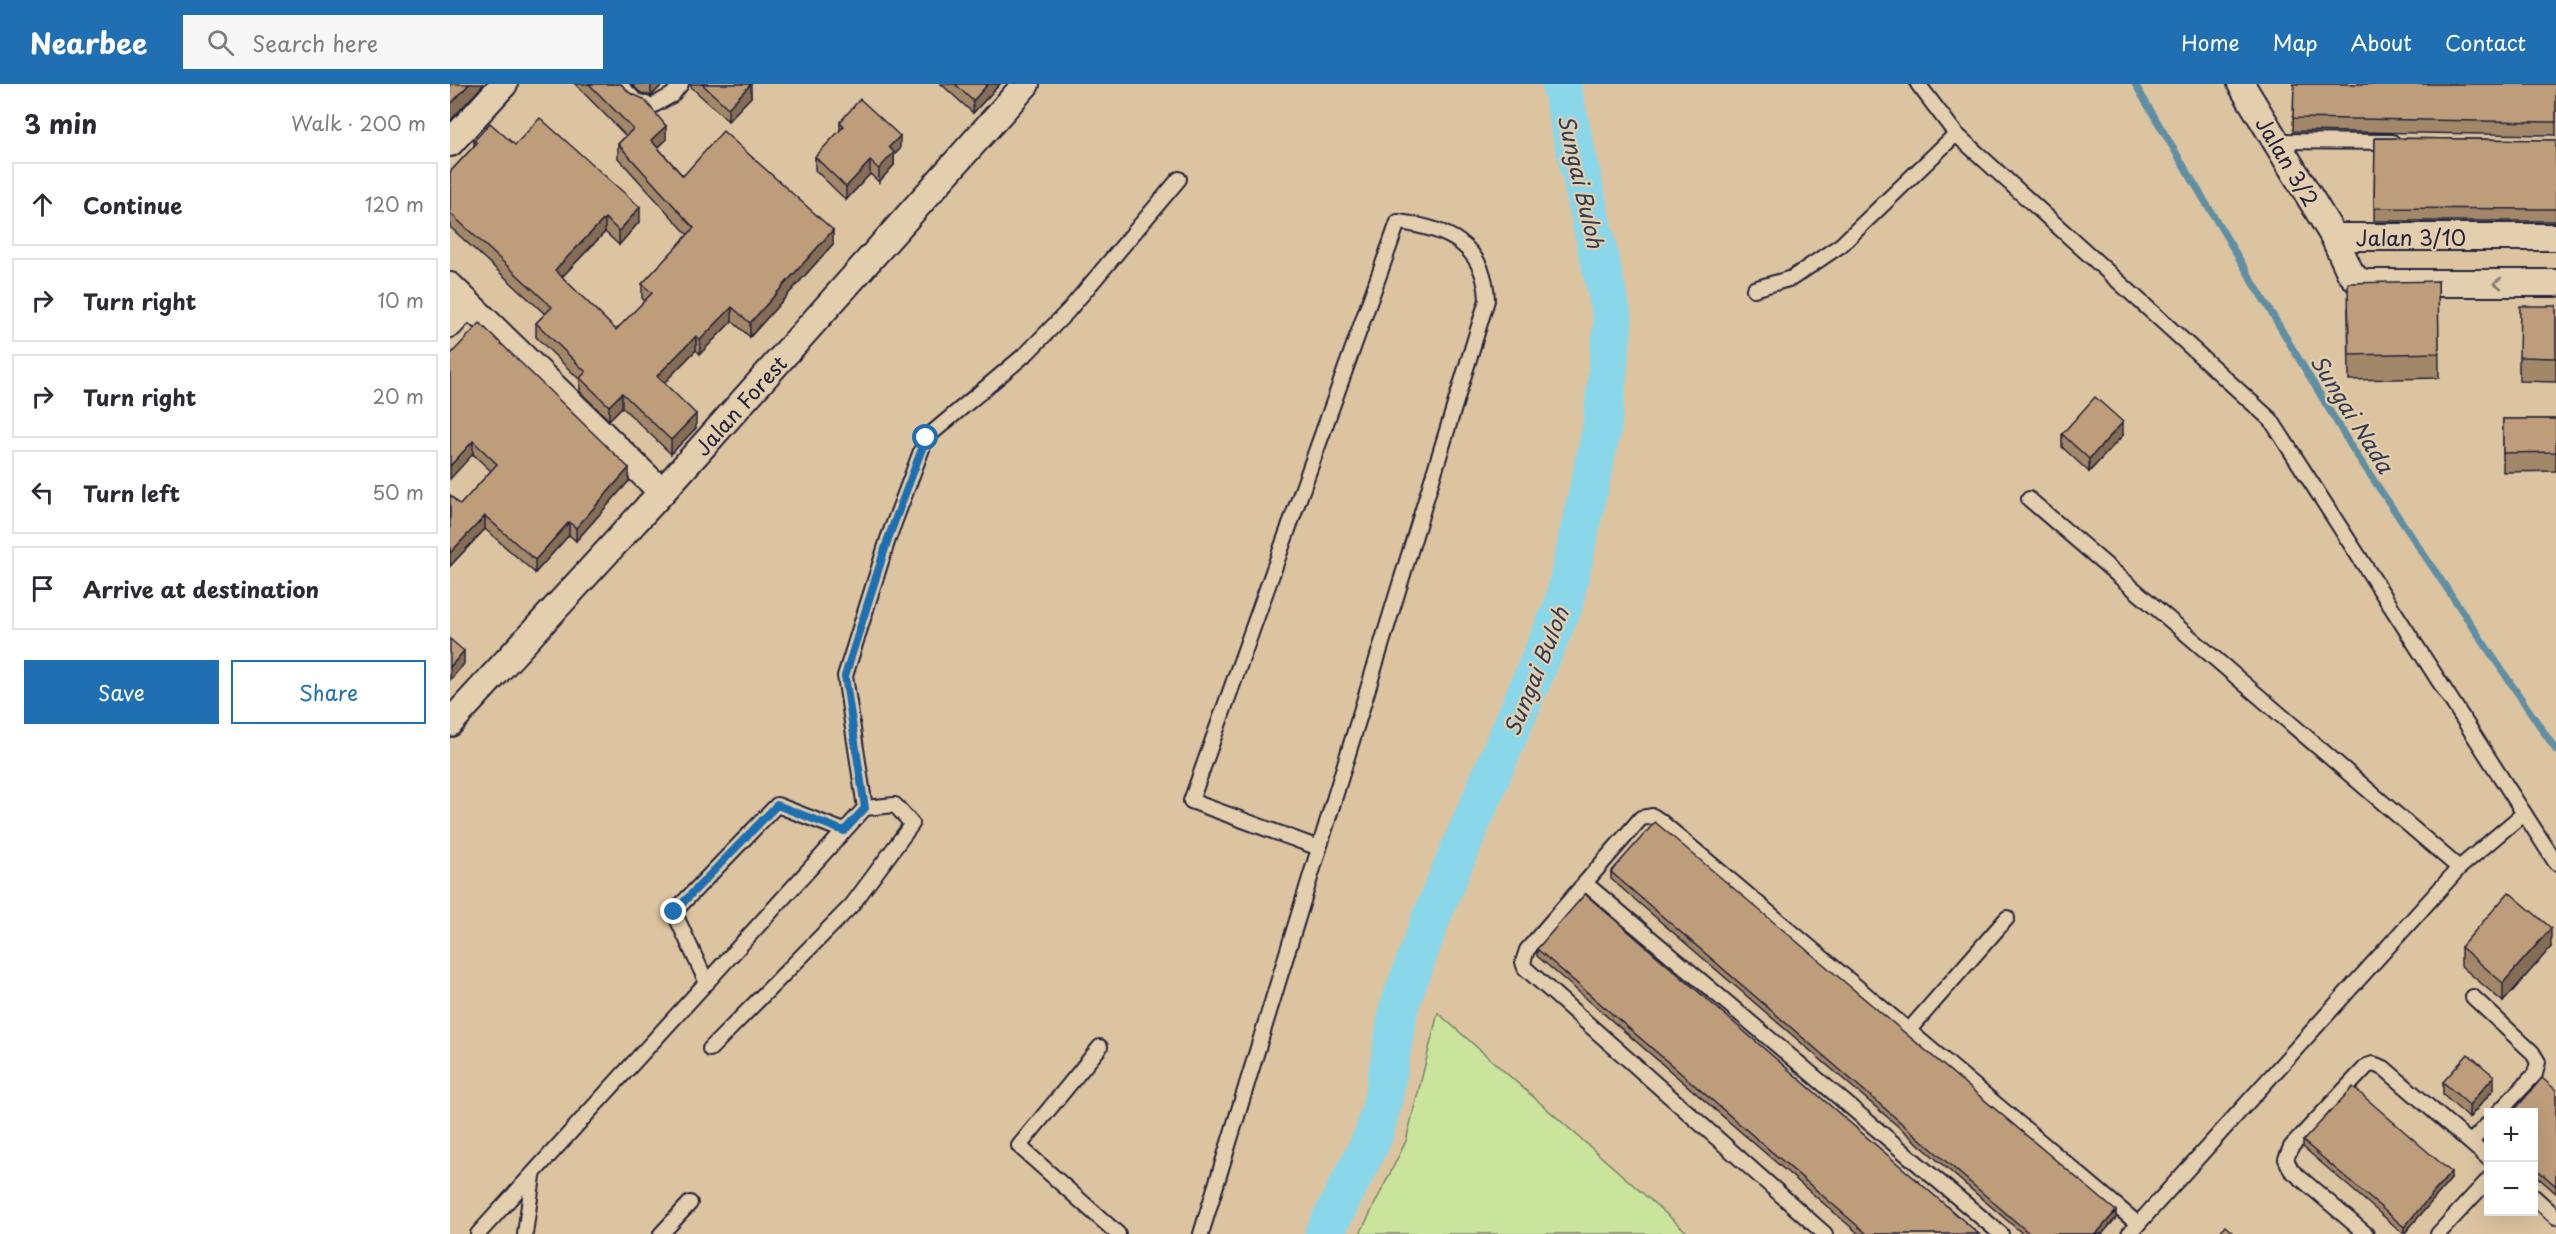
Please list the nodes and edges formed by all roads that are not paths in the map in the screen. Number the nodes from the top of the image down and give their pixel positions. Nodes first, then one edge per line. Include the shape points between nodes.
1 (504, 84) edge
2 (619, 84) edge
3 (681, 84) edge
4 (1025, 84) edge
5 (1918, 84) edge
6 (2241, 84) edge
7 (1956, 134) junction
8 (2276, 141) junction
9 (2404, 142) edge
10 (450, 143) edge
11 (1179, 179) dead end
12 (2334, 237) junction
13 (2556, 237) edge
14 (2556, 283) edge
15 (450, 286) edge
16 (1754, 289) dead end
17 (468, 304) junction
18 (450, 324) edge
19 (662, 492) junction
20 (2029, 499) dead end
21 (450, 723) edge
22 (865, 808) junction
23 (2524, 813) junction
24 (844, 831) junction
25 (1319, 848) junction
26 (2556, 863) edge
27 (2459, 868) junction
28 (1585, 883) junction
29 (2007, 918) dead end
30 (707, 983) junction
31 (2473, 997) dead end
32 (1909, 1030) junction
33 (1100, 1047) dead end
34 (710, 1049) dead end
35 (2504, 1108) edge
36 (2484, 1128) edge
37 (2471, 1142) junction
38 (2484, 1154) edge
39 (533, 1176) junction
40 (2484, 1184) edge
41 (2538, 1201) edge
42 (690, 1203) dead end
43 (2556, 1217) edge
44 (2134, 1229) edge
45 (2362, 1233) edge
46 (478, 1234) edge
47 (525, 1234) edge
48 (661, 1234) edge
49 (1118, 1234) edge
50 (1201, 1234) edge
51 (1825, 1234) edge
52 (2001, 1234) edge
53 (2438, 1234) edge

1 - 10 street
2 - 3 lane via 636,101 652,106 672,95
4 - 19 street, Jalan Forest
5 - 7 lane
6 - 8 street, Jalan 3/2
7 - 16 lane via 1841,245 1792,278
7 - 23 lane via 2271,420
8 - 9 lane
8 - 12 street, Jalan 3/2
11 - 22 lane via 1028,352 926,438 888,539 845,676
12 - 13 street, Jalan 3/10
14 -> 12 street, Jalan 3/10 via 2366,283 2350,272
15 - 17 street
17 - 18 street
17 - 19 street
19 - 21 street, Jalan Forest
20 - 27 lane
22 - 24 lane
22 - 34 lane via 895,805 912,824 852,905
23 - 26 lane
23 - 27 lane
24 - 30 lane
24 - 30 lane via 777,805 674,912
25 - 25 lane via 1191,801 1398,222 1417,224 1458,239 1473,253 1484,275 1487,300
25 - 50 lane
27 - 44 lane
28 - 32 lane via 1636,822 1653,816
28 - 51 lane via 1527,950 1525,968
28 - 52 lane
29 - 32 lane
30 - 39 lane
31 - 35 lane via 2538,1062 2535,1074
32 - 44 lane
33 - 49 lane via 1019,1146
36 - 37 lane
37 - 38 lane
37 - 45 lane via 2384,1068 2373,1064 2362,1069 2290,1147 2286,1159 2291,1170
39 - 46 lane
39 - 47 lane
40 - 53 lane
41 - 43 lane
42 - 48 lane

